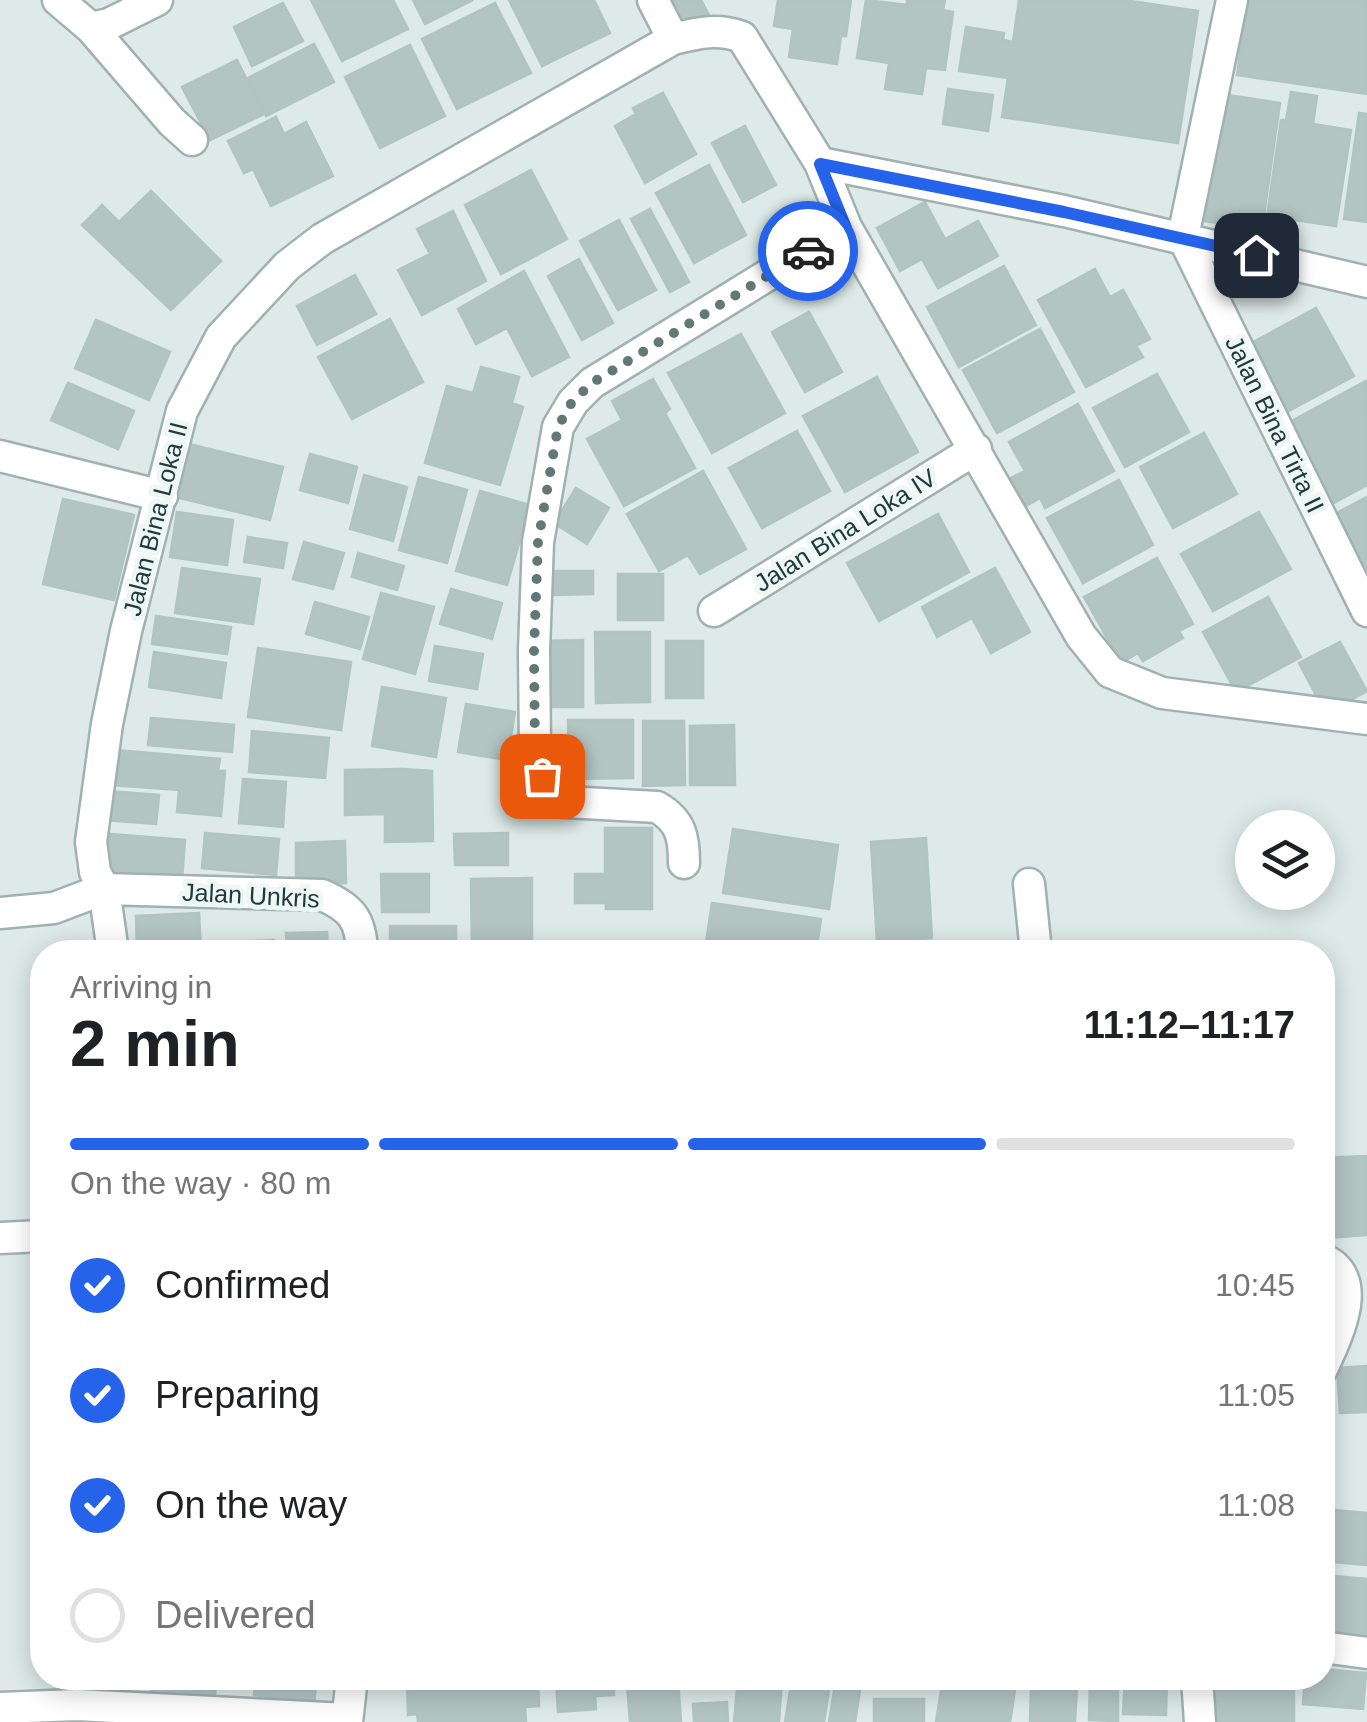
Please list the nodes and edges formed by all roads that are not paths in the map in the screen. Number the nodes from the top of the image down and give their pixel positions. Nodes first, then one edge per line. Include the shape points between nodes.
1 (58, 0) edge
2 (158, 0) edge
3 (653, 0) edge
4 (1232, 0) edge
5 (91, 28) junction
6 (673, 39) junction
7 (192, 140) dead end
8 (820, 164) junction
9 (846, 228) junction
10 (1182, 237) junction
11 (1367, 282) edge
12 (976, 449) junction
13 (0, 456) edge
14 (162, 496) junction
15 (1367, 610) edge
16 (714, 611) dead end
17 (1367, 719) edge
18 (684, 863) dead end
19 (1029, 884) dead end
20 (104, 889) junction
21 (0, 913) edge
22 (111, 940) edge
23 (361, 940) edge
24 (1035, 940) edge
25 (30, 1237) edge
26 (0, 1238) edge
27 (1335, 1263) edge
28 (1335, 1341) edge
29 (1335, 1650) edge
30 (1367, 1654) edge
31 (351, 1690) edge
32 (1198, 1690) edge
33 (76, 1691) edge
34 (0, 1708) edge
35 (347, 1720) edge
36 (1200, 1722) edge

1 - 5 street
2 - 5 street
3 - 6 street
4 - 10 street
5 - 7 street
6 - 8 street via 714,31 742,37
6 - 14 street, Jalan Bina Loka II via 376,206 286,266 221,337 205,366 182,411
8 - 9 street
8 - 10 street
9 - 12 street
9 - 18 street via 592,383 558,427 535,593 535,751 548,801 657,808 684,836
10 - 11 street
10 - 15 street, Jalan Bina Tirta II
12 - 16 street, Jalan Bina Loka IV
12 - 17 street via 1081,636 1110,672 1162,694
13 - 14 street
14 - 20 street, Jalan Bina Loka II via 126,631 99,778 91,842
19 - 24 street
20 - 21 street via 54,908
20 - 22 street, Jalan Bina Loka II
20 - 23 street, Jalan Unkris via 322,895 349,912
25 - 26 street
27 - 28 street via 1347,1280 1348,1298
29 - 30 street
31 - 35 street
32 - 36 street
33 - 34 street
33 - 35 street

